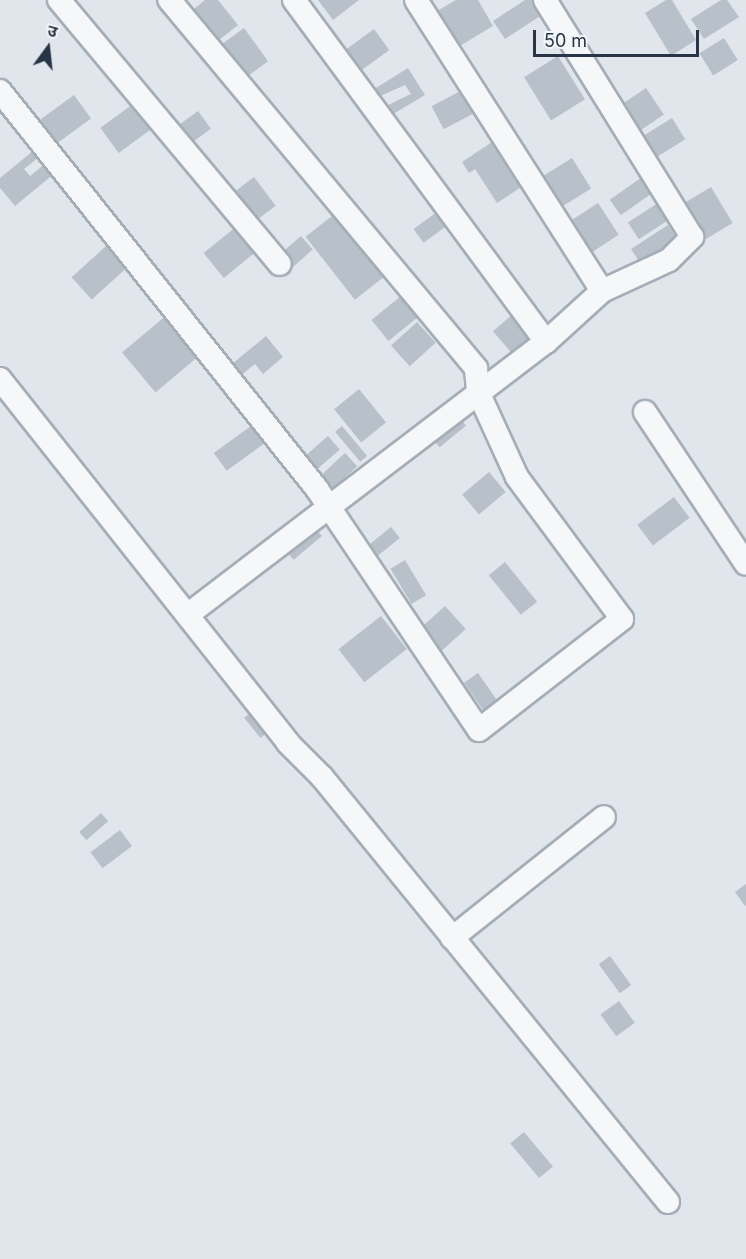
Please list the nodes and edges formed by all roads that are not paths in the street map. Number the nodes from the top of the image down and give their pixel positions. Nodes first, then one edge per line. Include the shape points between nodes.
1 (59, 0) edge
2 (169, 0) edge
3 (294, 0) edge
4 (416, 0) edge
5 (545, 0) edge
6 (0, 91) edge
7 (280, 264) dead end
8 (602, 291) junction
9 (546, 342) junction
10 (0, 379) edge
11 (478, 392) junction
12 (645, 412) dead end
13 (327, 510) junction
14 (746, 564) edge
15 (190, 613) junction
16 (604, 817) dead end
17 (452, 938) junction
18 (668, 1202) dead end

1 - 7 street
2 - 11 street via 476,368
3 - 9 street
4 - 8 street
5 - 8 street via 692,237 669,260
6 - 13 street via 317,489
8 - 9 street
9 - 11 street
10 - 15 street
11 - 13 street
11 - 13 street via 517,477 622,619 479,730
12 - 14 street
13 - 15 street
15 - 17 street via 288,743
16 - 17 street
17 - 18 street

